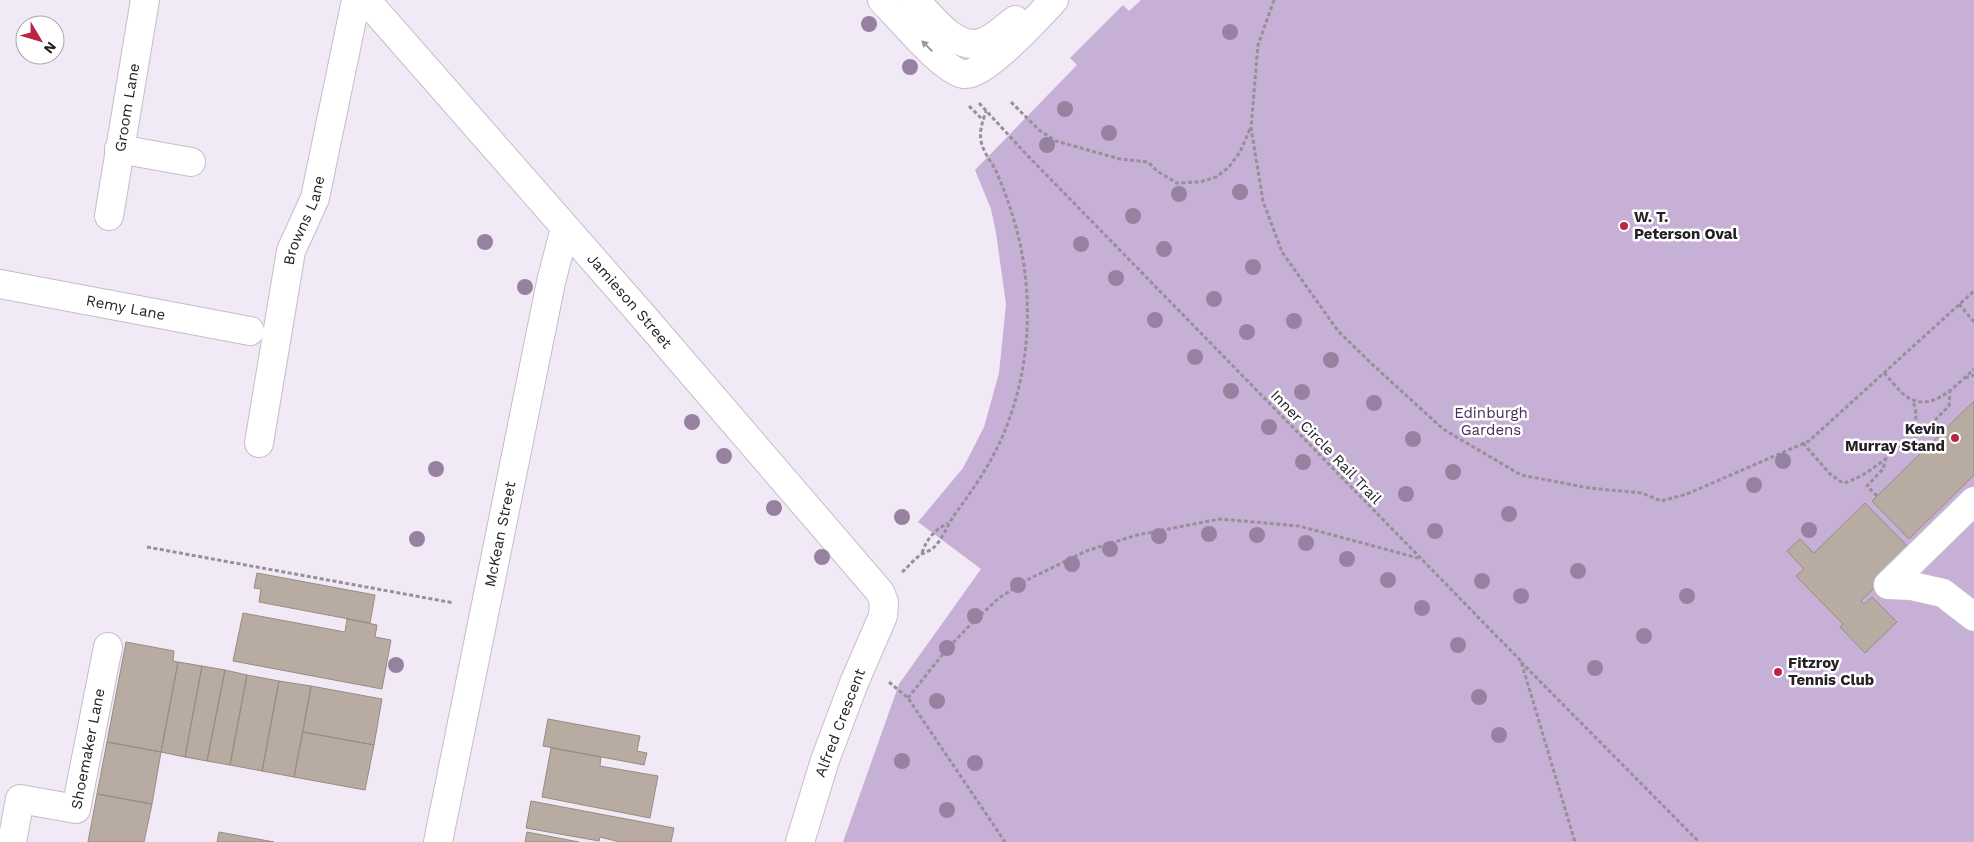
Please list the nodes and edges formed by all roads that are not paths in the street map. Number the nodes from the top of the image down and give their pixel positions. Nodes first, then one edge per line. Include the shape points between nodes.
1 (145, 0) edge
2 (356, 0) edge
3 (366, 0) edge
4 (882, 0) edge
5 (915, 0) edge
6 (1042, 0) edge
7 (1054, 0) edge
8 (119, 149) junction
9 (191, 162) dead end
10 (109, 216) dead end
11 (565, 228) junction
12 (0, 284) edge
13 (250, 331) dead end
14 (259, 443) dead end
15 (1974, 501) edge
16 (884, 606) joint
17 (1974, 617) edge
18 (108, 647) dead end
19 (12, 842) edge
20 (438, 842) edge
21 (800, 842) edge

1 - 8 street, Groom Lane
2 - 14 street, Browns Lane via 315,198 291,251
3 - 11 street, Jamieson Street
7 -> 4 street via 986,66 965,75 939,58
5 - 6 street via 949,35 969,43 986,41
8 - 9 street
8 - 10 street, Groom Lane
11 - 16 street, Jamieson Street via 872,581
11 - 20 street, McKean Street via 551,282
12 - 13 street, Remy Lane
15 - 17 street via 1888,585 1943,593
16 - 21 street, Alfred Crescent via 883,616 825,760
18 - 19 street, Shoemaker Lane via 76,809 20,799

